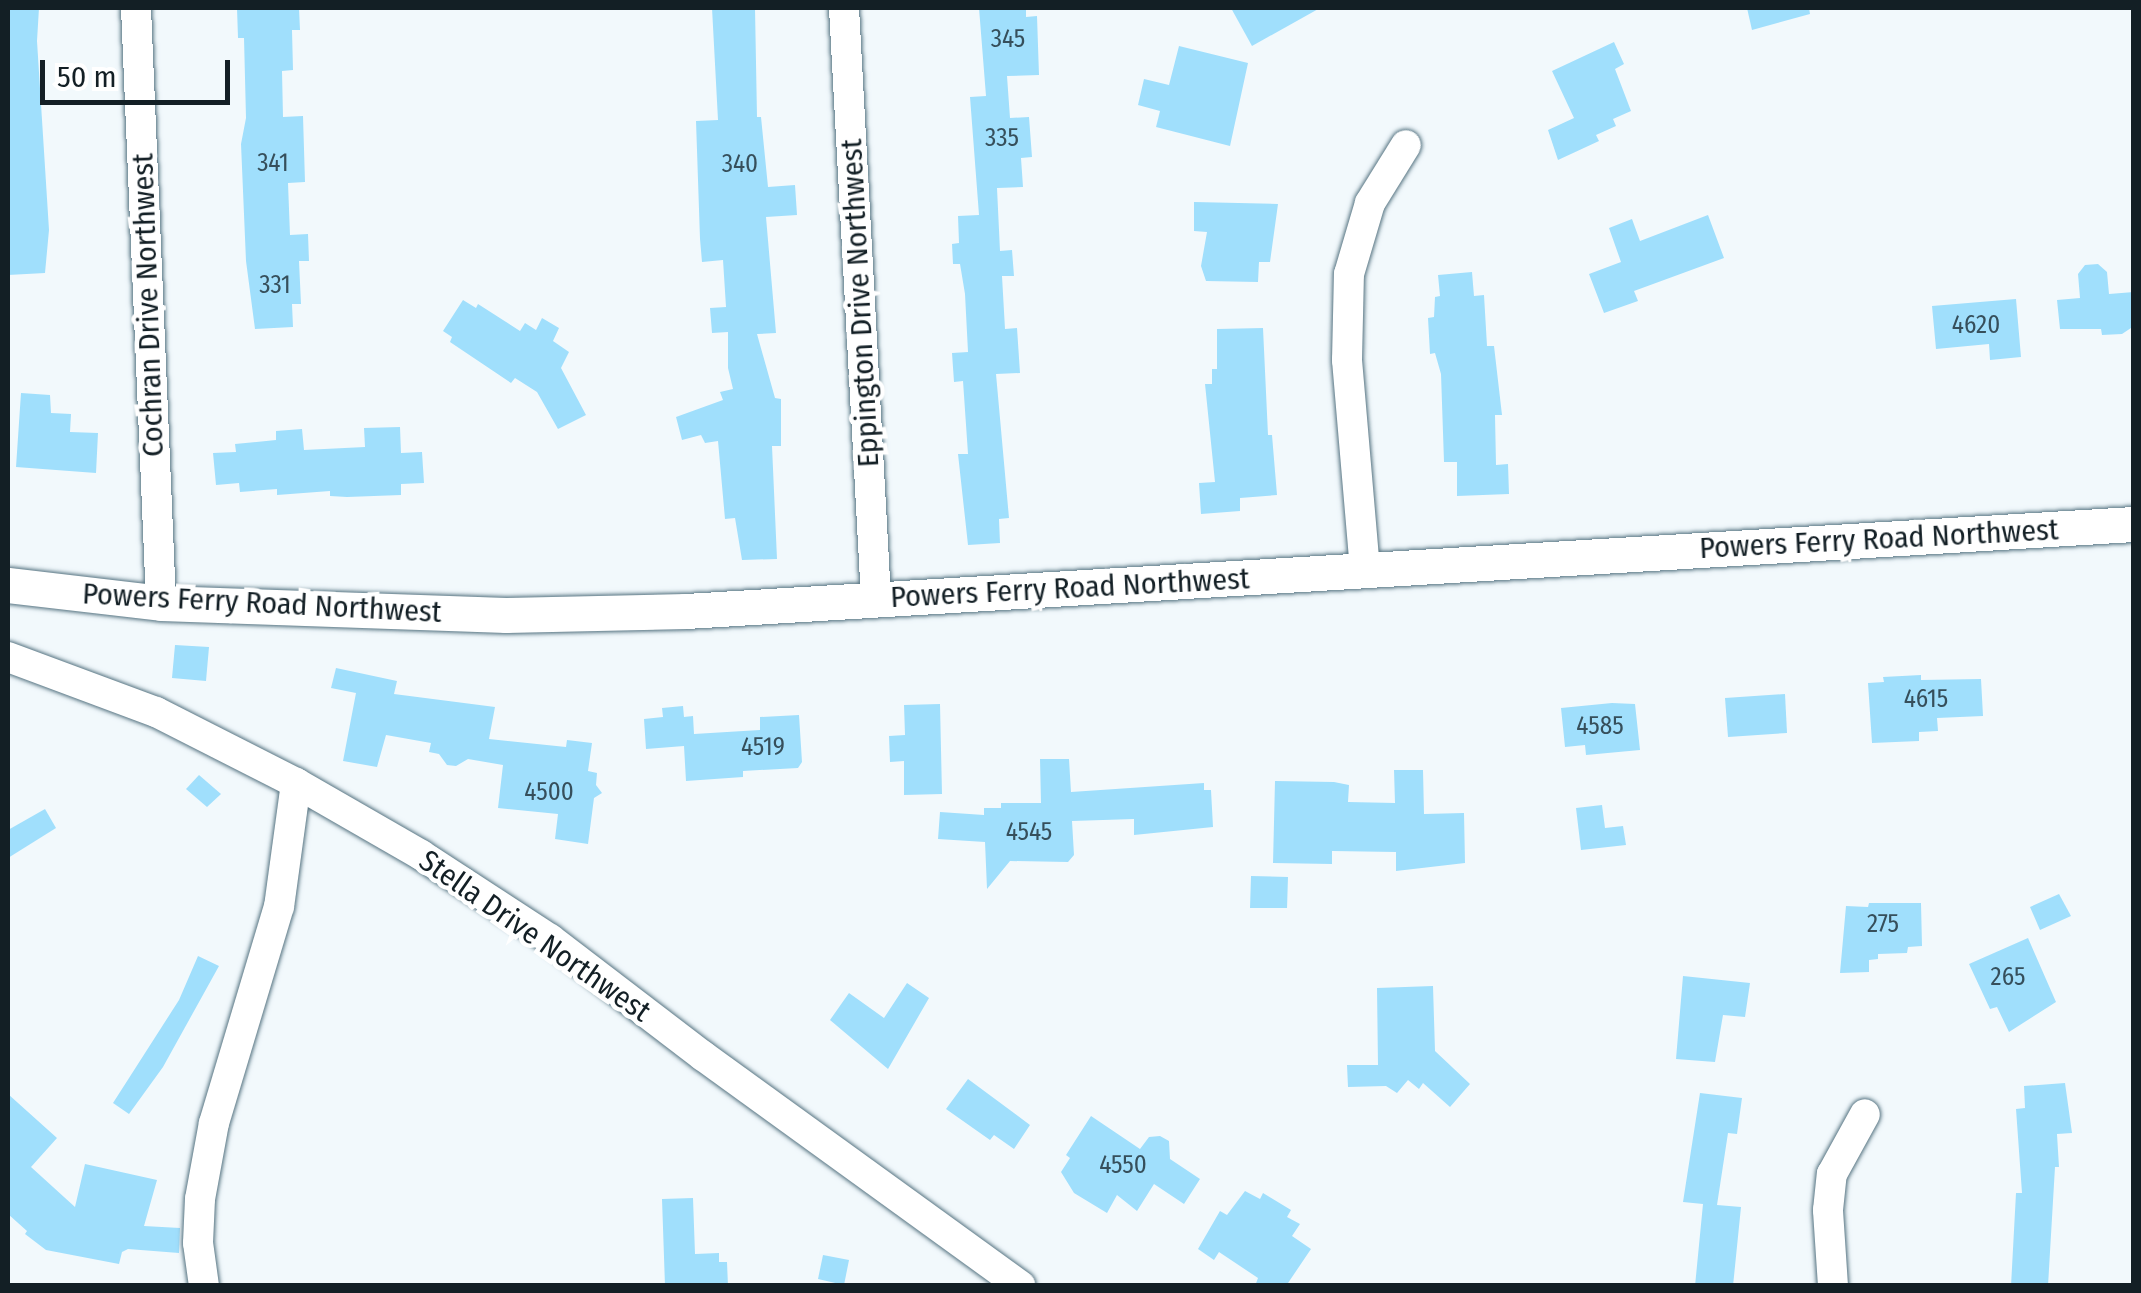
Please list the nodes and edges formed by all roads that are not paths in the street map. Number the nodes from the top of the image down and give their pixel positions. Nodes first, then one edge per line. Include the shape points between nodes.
1 (136, 8) edge
2 (844, 8) edge
3 (1406, 145) dead end
4 (2134, 524) edge
5 (1365, 570) junction
6 (8, 585) edge
7 (876, 599) junction
8 (161, 603) junction
9 (8, 657) edge
10 (296, 783) junction
11 (1865, 1114) dead end
12 (204, 1286) edge
13 (1021, 1286) edge
14 (1833, 1286) edge

1 - 8 street, Cochran Drive Northwest
2 - 7 street, Eppington Drive Northwest
3 - 5 street via 1370,203 1349,274 1347,360
4 - 5 street, Powers Ferry Road Northwest
5 - 7 street, Powers Ferry Road Northwest
6 - 8 street, Powers Ferry Road Northwest
7 - 8 street, Powers Ferry Road Northwest via 506,615
9 - 10 street, Stella Drive Northwest via 156,712
10 - 12 street via 279,907 210,1142 199,1228
10 - 13 street, Stella Drive Northwest via 422,855 550,940
11 - 14 street via 1832,1174

